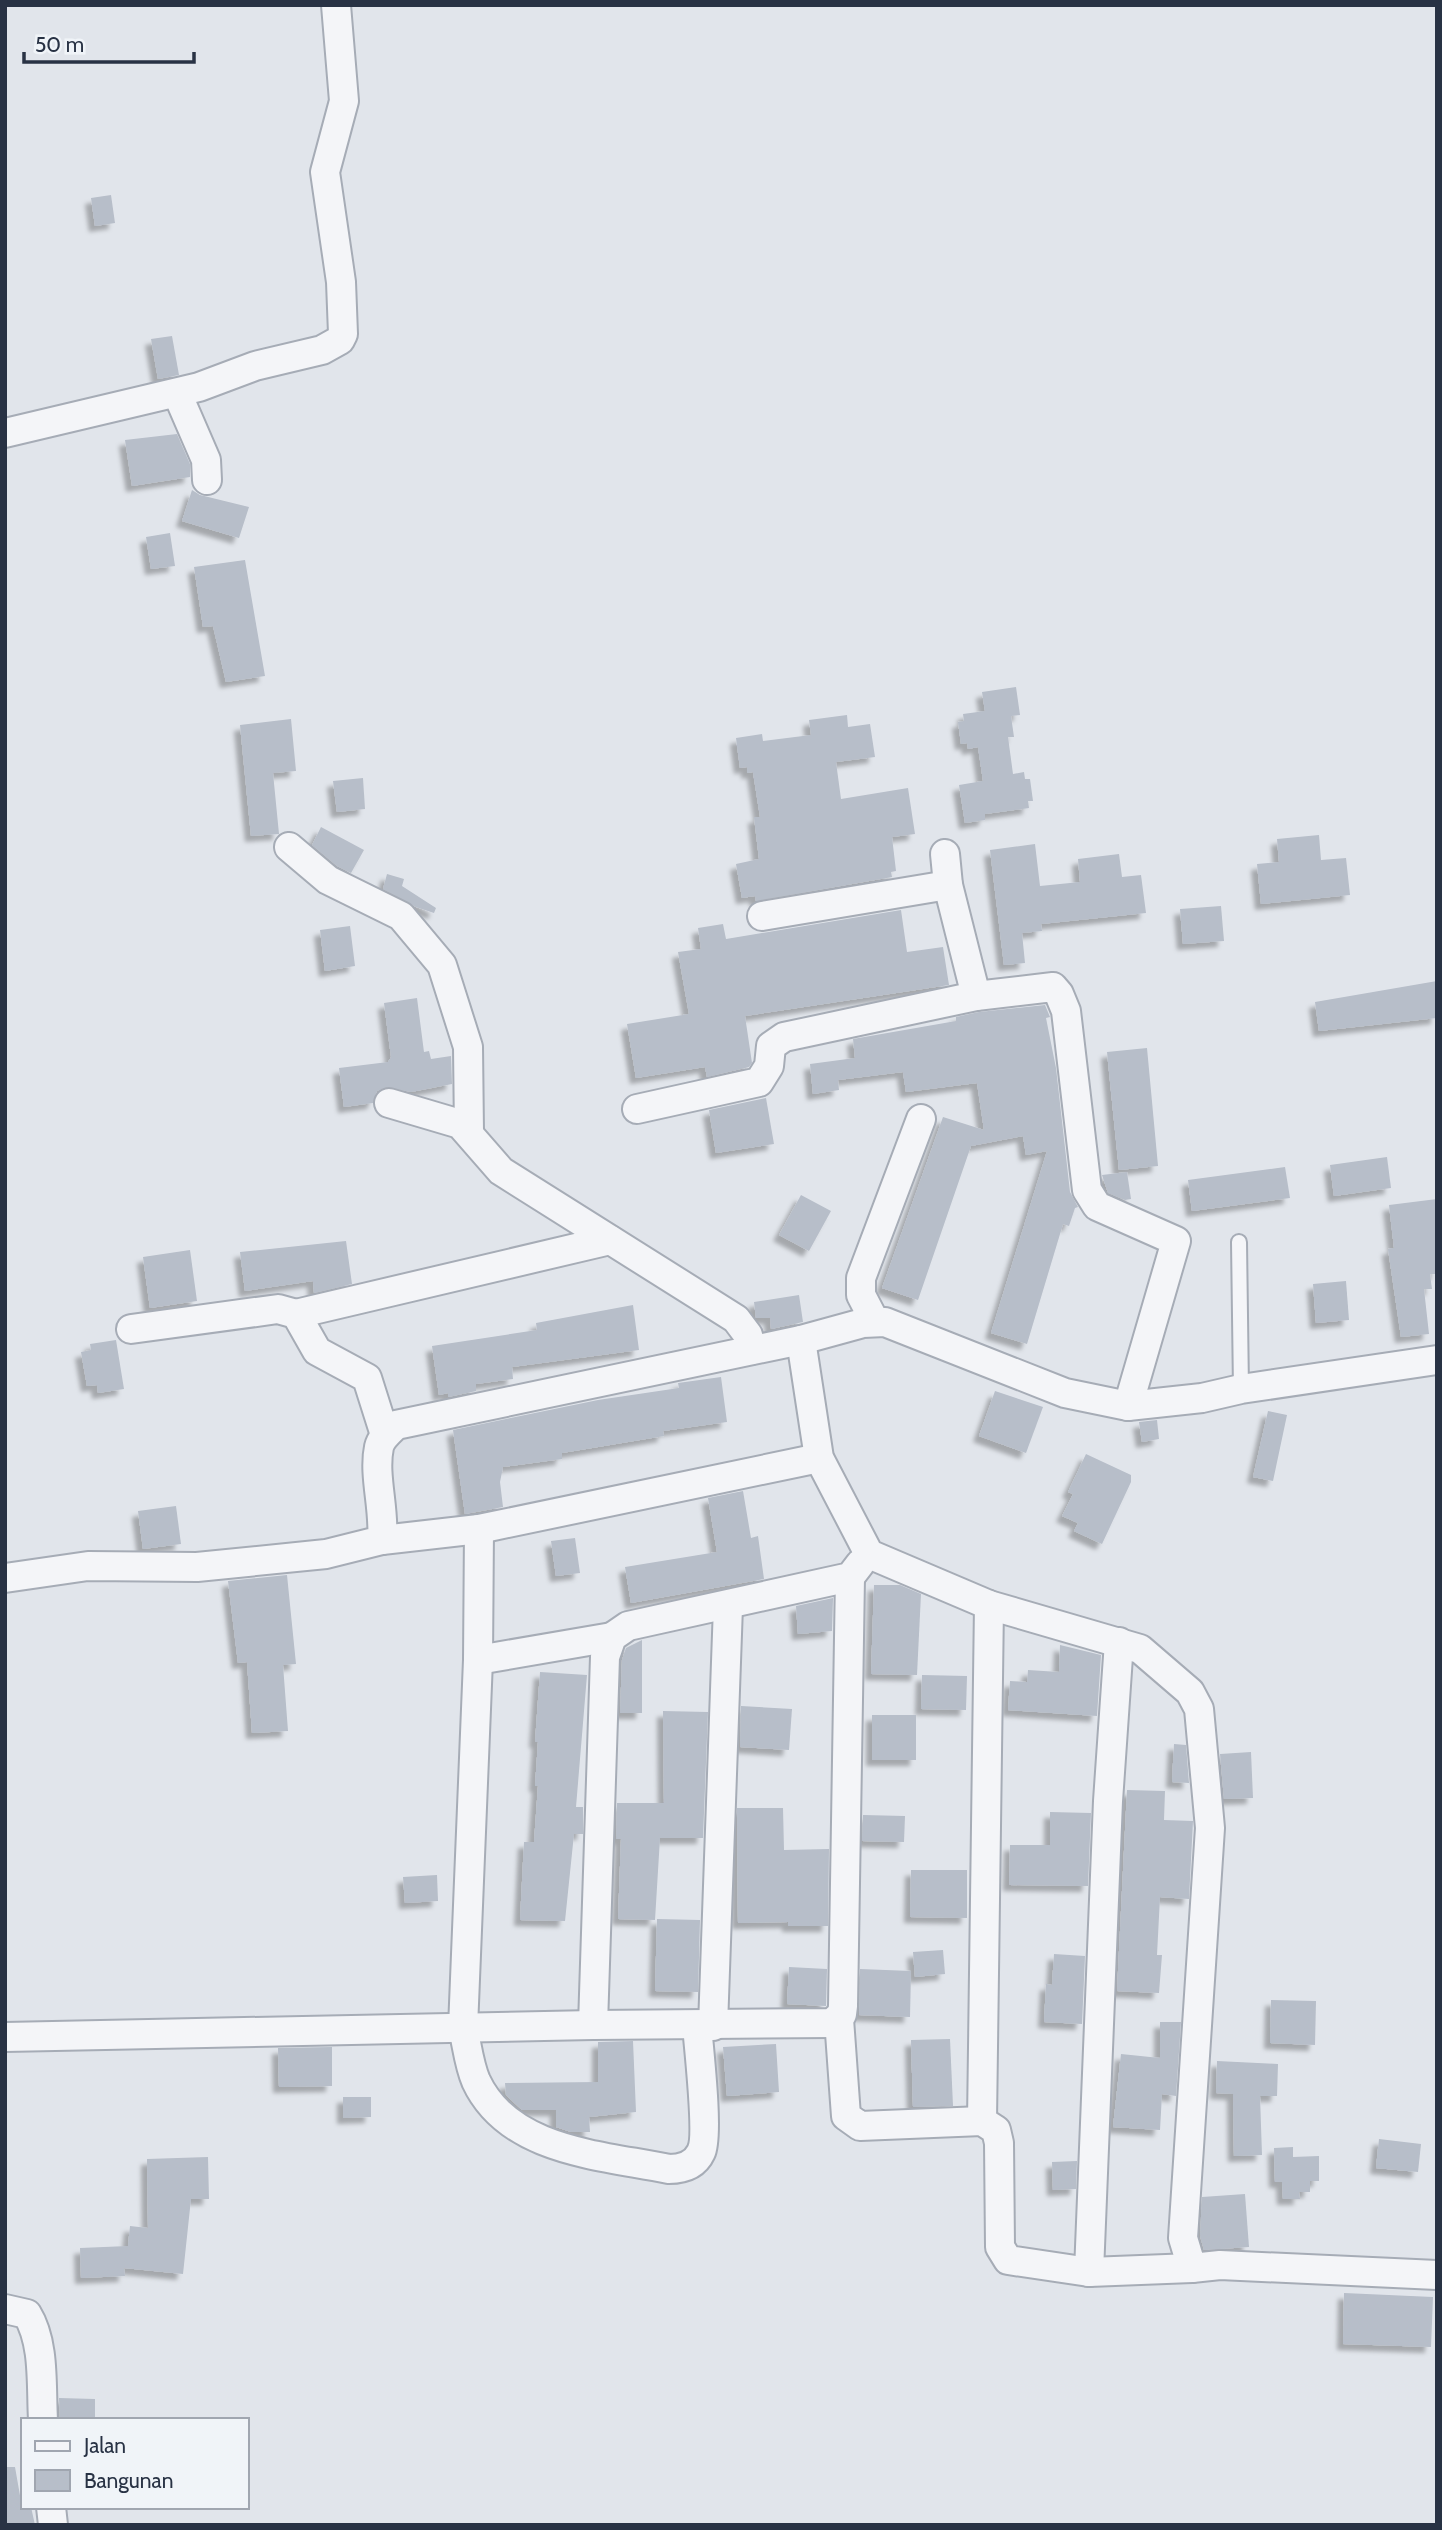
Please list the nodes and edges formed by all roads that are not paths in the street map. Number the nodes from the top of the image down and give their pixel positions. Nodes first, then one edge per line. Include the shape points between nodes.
1 (336, 5) edge
2 (188, 390) junction
3 (5, 433) edge
4 (207, 480) dead end
5 (289, 847) dead end
6 (945, 853) dead end
7 (948, 885) junction
8 (762, 916) dead end
9 (976, 996) junction
10 (389, 1104) dead end
11 (637, 1109) dead end
12 (921, 1119) dead end
13 (469, 1132) junction
14 (610, 1240) junction
15 (1239, 1242) dead end
16 (296, 1314) junction
17 (869, 1322) junction
18 (131, 1329) dead end
19 (814, 1336) junction
20 (751, 1350) junction
21 (1437, 1360) edge
22 (1241, 1389) junction
23 (1128, 1406) junction
24 (385, 1435) junction
25 (819, 1458) junction
26 (479, 1530) junction
27 (382, 1540) junction
28 (869, 1554) junction
29 (850, 1577) junction
30 (5, 1578) edge
31 (728, 1605) junction
32 (989, 1605) junction
33 (612, 1637) junction
34 (1119, 1642) junction
35 (478, 1660) junction
36 (839, 2019) junction
37 (593, 2025) junction
38 (705, 2026) junction
39 (463, 2028) junction
40 (5, 2037) edge
41 (982, 2121) junction
42 (1192, 2268) junction
43 (1089, 2272) junction
44 (1437, 2275) edge
45 (5, 2309) edge
46 (43, 2418) edge

1 - 2 street via 344,101 325,172 341,282 343,334 322,350
2 - 3 street
2 - 4 street
5 - 13 street via 328,880 401,916 442,965 468,1047
6 - 7 street
7 - 8 street
7 - 9 street
9 - 11 street via 784,1037 771,1046 769,1066 759,1082
9 - 23 street via 1053,988 1059,994 1066,1011 1087,1190 1097,1206 1177,1241
10 - 13 street via 448,1118
12 - 17 street via 861,1278
13 - 14 street via 501,1171
14 - 16 street
14 - 20 street via 736,1319 748,1335
15 - 22 lane
16 - 18 street via 278,1310
16 - 24 street via 317,1351 367,1378
17 - 19 street
17 - 23 street via 885,1322 1065,1393
19 - 20 street
19 - 25 street
20 - 24 street via 396,1425
21 - 22 street
22 - 23 street
24 - 27 street via 379,1446
25 - 26 street
25 - 28 street
26 - 27 street
26 - 35 street
27 - 30 street via 326,1554 197,1567 88,1566
28 - 29 street
28 - 32 street
29 - 31 street
29 - 36 street via 844,2006
31 - 33 street via 628,1626
31 - 38 street
32 - 34 street
32 - 41 street
33 - 35 street
33 - 37 street via 606,1657
34 - 42 street via 1140,1649 1190,1692 1202,1730 1210,1828 1183,2238
34 - 43 street
35 - 39 street
36 - 38 street via 825,2025
36 - 41 street via 846,2116 851,2122 860,2126
37 - 38 street
37 - 39 street
38 - 39 street via 704,2146 692,2164 682,2169 545,2142 510,2124 476,2080
39 - 40 street
41 - 43 street via 996,2130 999,2143 1002,2254 1008,2260
42 - 43 street
42 - 44 street via 1220,2265
45 - 46 street via 27,2314 33,2323

